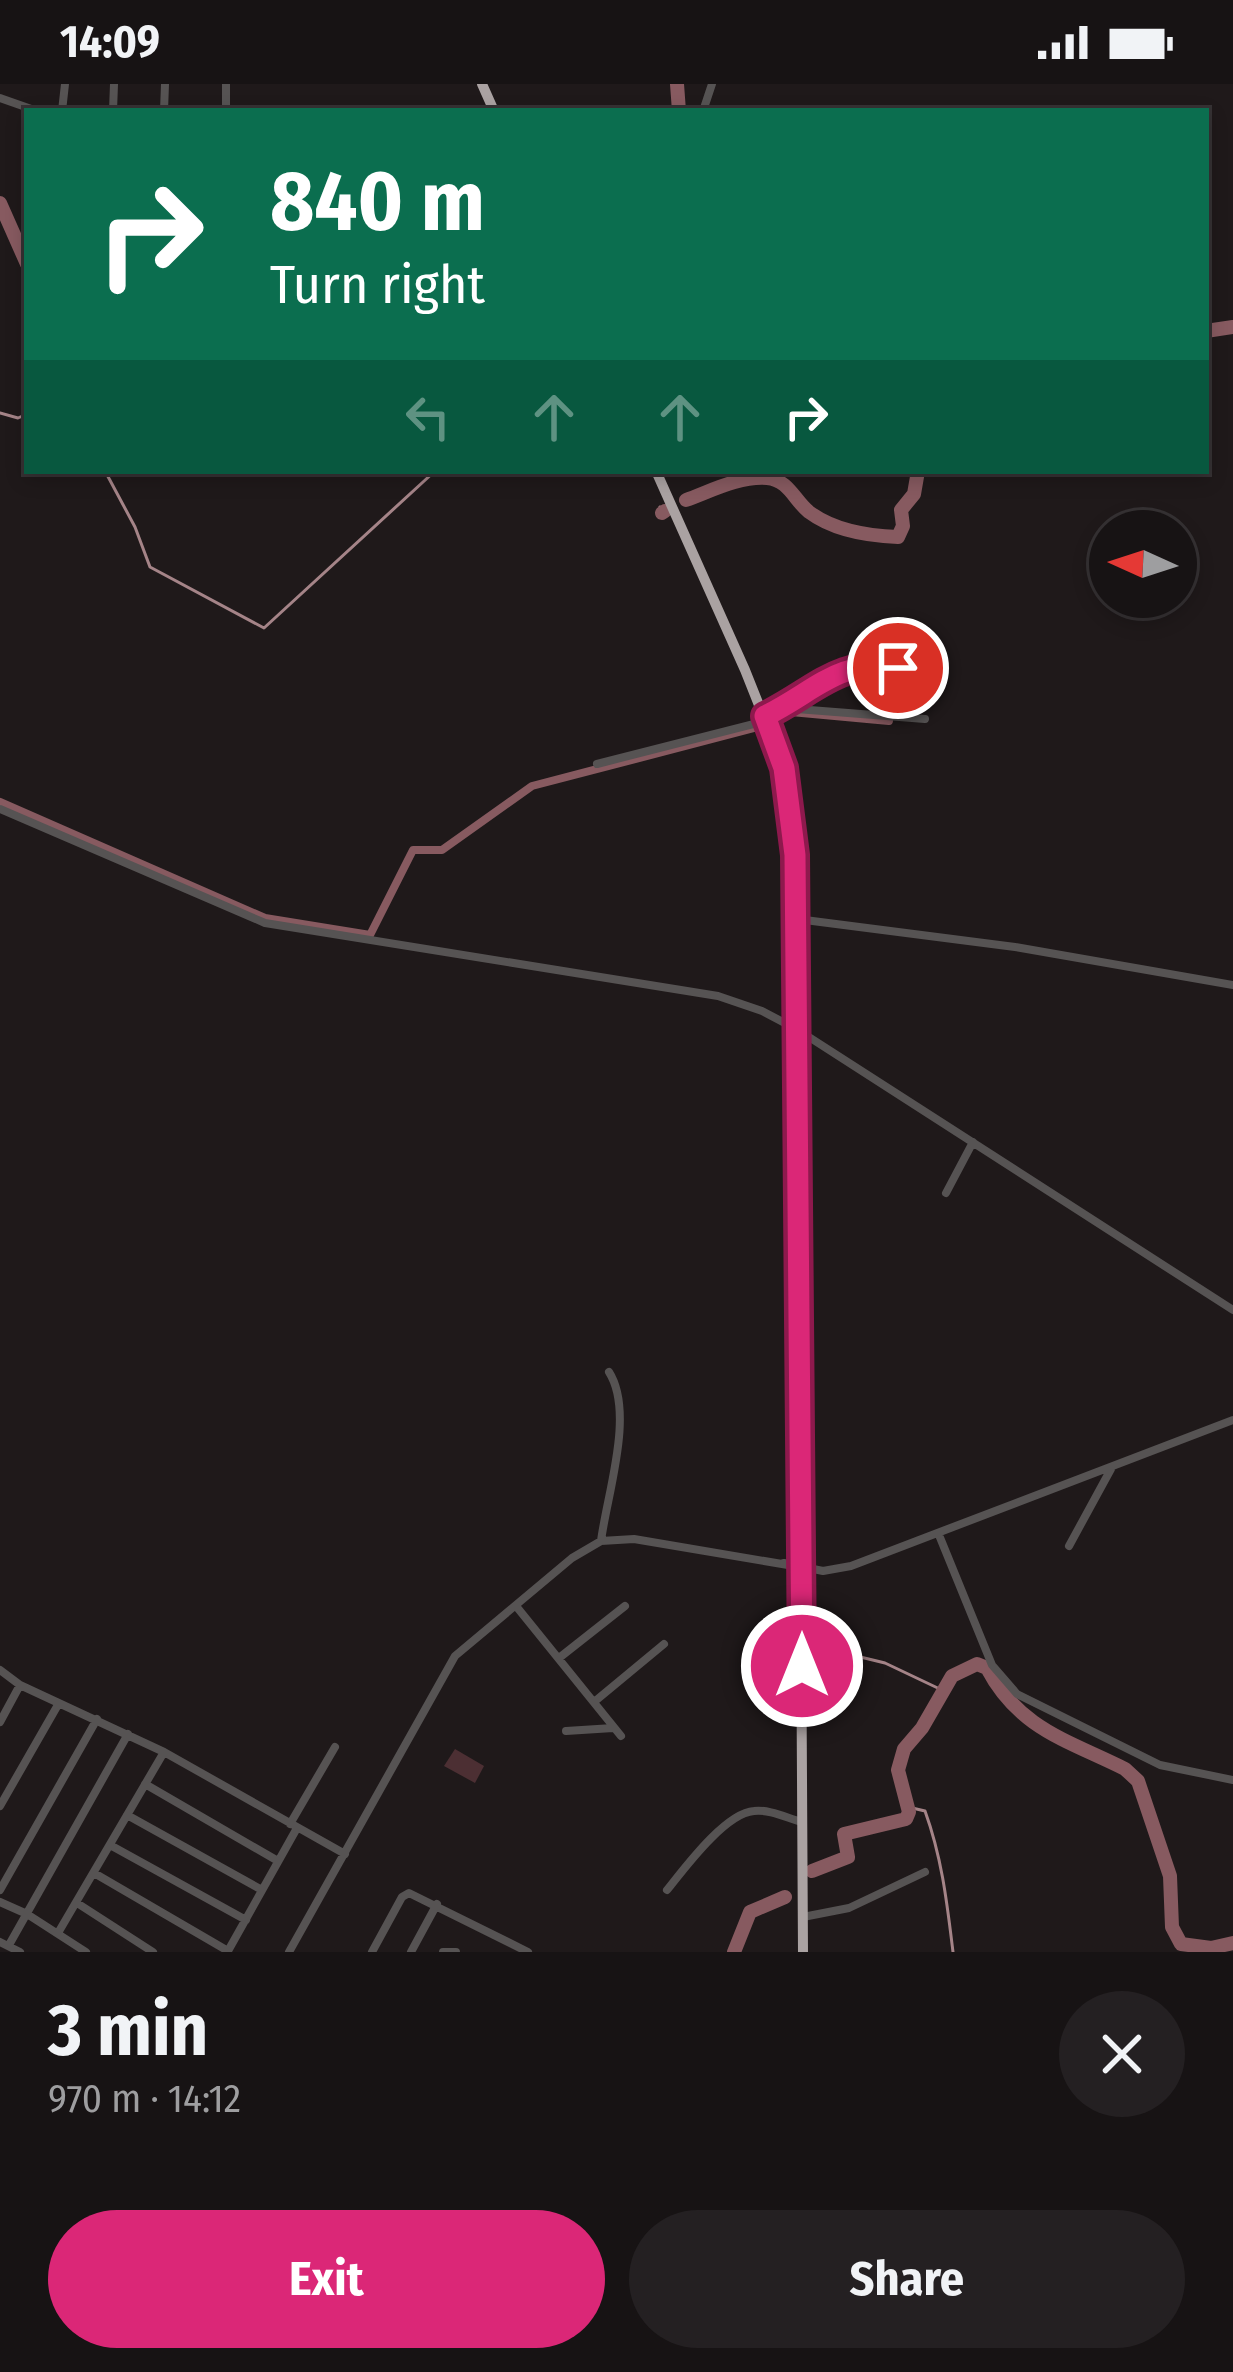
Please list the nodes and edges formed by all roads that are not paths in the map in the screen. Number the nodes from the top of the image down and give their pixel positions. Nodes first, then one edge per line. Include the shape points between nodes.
1 (0, 98) edge
2 (28, 108) edge
3 (657, 474) edge
4 (898, 668) dead end
5 (782, 708) junction
6 (766, 719) junction
7 (925, 719) dead end
8 (597, 764) dead end
9 (0, 808) edge
10 (797, 919) junction
11 (1233, 985) edge
12 (798, 1030) junction
13 (973, 1142) junction
14 (946, 1193) dead end
15 (1233, 1310) edge
16 (609, 1372) dead end
17 (1233, 1420) edge
18 (1112, 1468) junction
19 (939, 1535) junction
20 (601, 1541) junction
21 (1069, 1546) dead end
22 (795, 1566) junction
23 (516, 1606) junction
24 (625, 1606) dead end
25 (664, 1644) dead end
26 (559, 1658) junction
27 (0, 1670) edge
28 (20, 1685) junction
29 (594, 1702) junction
30 (59, 1703) junction
31 (97, 1719) junction
32 (0, 1722) edge
33 (566, 1730) dead end
34 (128, 1733) junction
35 (335, 1747) dead end
36 (164, 1752) junction
37 (1233, 1780) edge
38 (145, 1784) junction
39 (0, 1806) edge
40 (128, 1815) junction
41 (802, 1822) junction
42 (294, 1826) junction
43 (110, 1845) junction
44 (345, 1854) junction
45 (278, 1861) junction
46 (925, 1872) dead end
47 (94, 1873) junction
48 (0, 1890) edge
49 (262, 1890) junction
50 (667, 1890) dead end
51 (0, 1902) edge
52 (76, 1903) junction
53 (437, 1904) junction
54 (27, 1914) junction
55 (803, 1917) junction
56 (246, 1920) junction
57 (58, 1933) junction
58 (4, 1943) edge
59 (20, 1952) edge
60 (86, 1952) edge
61 (152, 1952) edge
62 (228, 1952) edge
63 (289, 1952) edge
64 (372, 1952) edge
65 (411, 1952) edge
66 (443, 1952) edge
67 (456, 1952) edge
68 (527, 1952) edge
69 (802, 1952) edge

1 - 2 street
3 - 6 highway
4 - 5 street via 844,669
5 - 6 street
5 - 7 street
6 - 8 street
6 - 10 highway via 792,808
9 - 12 street via 265,922 718,996
10 - 11 street
10 - 12 highway
12 - 13 street
12 - 22 highway
13 - 14 street
13 - 15 street
16 - 20 street via 620,1414
17 - 18 street
18 - 19 street
18 - 21 street
19 - 22 street via 851,1566
19 - 37 street via 992,1665 1017,1694 1160,1765
20 - 22 street via 655,1540
20 - 23 street
22 - 41 highway
23 - 26 street
23 - 44 street via 443,1672
24 - 26 street
25 - 29 street
26 - 29 street
27 - 28 street
28 - 30 street
28 - 32 street
29 - 33 street via 617,1732
30 - 31 street
30 - 39 street
31 - 34 street
31 - 48 street
34 - 36 street
34 - 54 street
35 - 42 street
36 - 38 street
36 - 42 street
38 - 40 street
38 - 45 street
40 - 43 street
40 - 49 street
41 - 50 street via 746,1812
41 - 55 highway
42 - 44 street
42 - 45 street
43 - 47 street
43 - 56 street
44 - 63 street
45 - 49 street
46 - 55 street via 849,1909
47 - 52 street
47 - 62 street
49 - 56 street
51 - 54 street
52 - 57 street
52 - 61 street
53 - 64 street via 405,1894
53 - 65 street
53 - 68 street
54 - 57 street
54 - 58 street
55 - 69 highway
56 - 62 street
57 - 60 street
58 - 59 street
66 - 67 street

